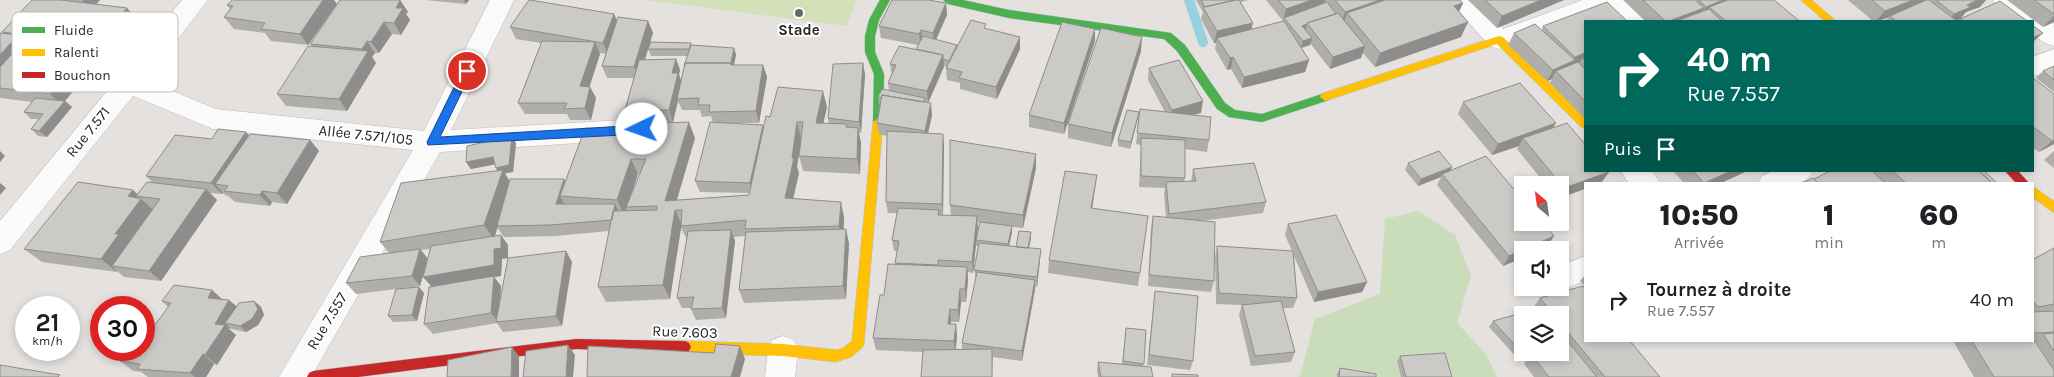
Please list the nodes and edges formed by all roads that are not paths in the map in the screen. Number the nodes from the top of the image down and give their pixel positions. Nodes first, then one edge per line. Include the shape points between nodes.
1 (196, 0) edge
2 (502, 0) edge
3 (885, 0) edge
4 (948, 0) edge
5 (1460, 0) edge
6 (1610, 0) edge
7 (1617, 0) edge
8 (1806, 0) edge
9 (2005, 0) edge
10 (1637, 20) edge
11 (1831, 20) edge
12 (2031, 20) edge
13 (178, 22) edge
14 (2034, 22) edge
15 (2054, 37) edge
16 (1499, 40) junction
17 (2054, 58) edge
18 (2034, 67) edge
19 (121, 92) edge
20 (149, 92) edge
21 (1584, 123) edge
22 (642, 129) dead end
23 (432, 142) junction
24 (1635, 172) edge
25 (2011, 172) edge
26 (1645, 182) edge
27 (2023, 182) edge
28 (2034, 192) edge
29 (2054, 208) edge
30 (0, 242) edge
31 (782, 364) edge
32 (294, 377) edge
33 (313, 377) edge

1 - 13 street, Rue 7.571
2 - 23 street, Rue 7.557
3 - 31 street, Rue 7.603 via 870,36 870,52 879,74 878,120 858,344 847,353 836,356
4 - 16 street via 1009,14 1167,36 1181,48 1221,106 1233,114 1262,118
5 - 16 street
6 - 16 street
7 - 10 street
8 - 11 street
9 - 12 street
14 - 15 street
16 - 21 street
17 - 18 street
19 - 30 street, Rue 7.571
20 - 23 street, Allée 7.571/105 via 213,119
22 - 23 street, Allée 7.571/105
23 - 32 street, Rue 7.557
24 - 26 street
25 - 27 street
28 - 29 street
31 - 33 street, Rue 7.603 via 576,344

